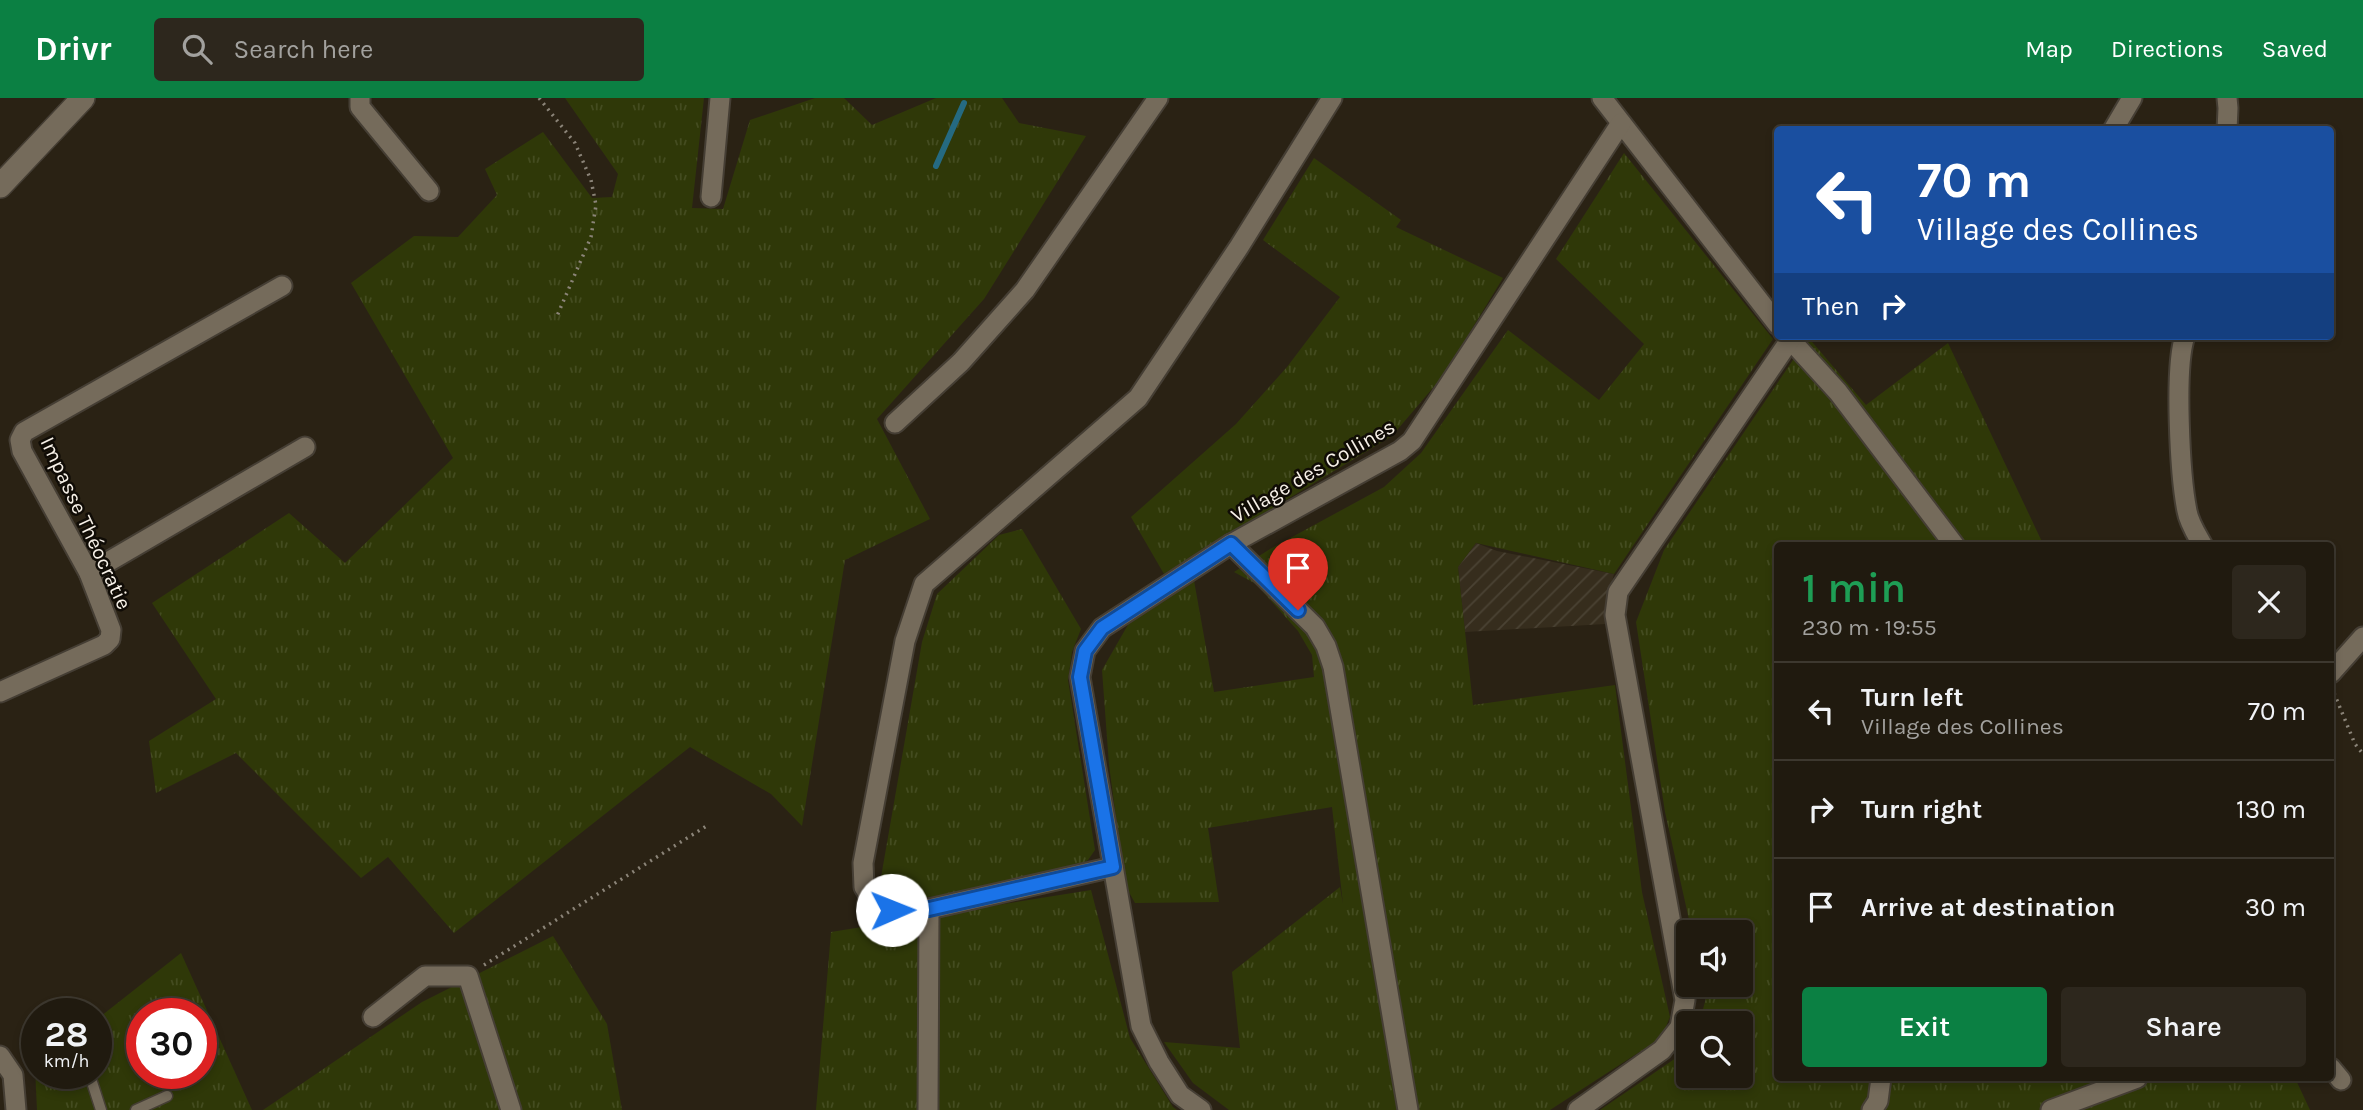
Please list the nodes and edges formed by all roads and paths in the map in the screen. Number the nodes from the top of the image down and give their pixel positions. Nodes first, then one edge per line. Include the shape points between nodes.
1 (83, 98) edge
2 (360, 98) edge
3 (539, 98) edge
4 (720, 98) edge
5 (1158, 98) edge
6 (1332, 98) edge
7 (1602, 98) edge
8 (2132, 98) edge
9 (2227, 98) edge
10 (1621, 123) junction
11 (2115, 126) edge
12 (2227, 126) edge
13 (0, 186) edge
14 (429, 191) dead end
15 (710, 197) dead end
16 (282, 286) dead end
17 (557, 316) dead end
18 (1774, 319) edge
19 (1780, 340) edge
20 (1791, 340) edge
21 (2184, 340) edge
22 (895, 423) dead end
23 (305, 447) dead end
24 (1952, 542) edge
25 (2201, 542) edge
26 (1231, 544) junction
27 (89, 573) junction
28 (2363, 637) edge
29 (2334, 670) edge
30 (0, 692) edge
31 (2334, 694) edge
32 (2363, 754) edge
33 (708, 825) dead end
34 (1113, 867) junction
35 (929, 909) junction
36 (468, 976) junction
37 (373, 1017) dead end
38 (0, 1056) edge
39 (1881, 1081) edge
40 (2129, 1081) edge
41 (94, 1089) edge
42 (166, 1096) dead end
43 (16, 1110) edge
44 (102, 1110) edge
45 (136, 1110) edge
46 (511, 1110) edge
47 (928, 1110) edge
48 (1201, 1110) edge
49 (1408, 1110) edge
50 (1578, 1110) edge
51 (1872, 1110) edge
52 (2052, 1110) edge

1 - 13 street
2 - 14 street via 360,107
3 - 17 path via 575,143 596,205 591,237
4 - 15 street
5 - 22 street via 1025,290 961,362
6 - 35 street via 1138,398 924,584 905,641 863,863 864,887 874,903 892,910
7 - 10 street
8 - 11 street
9 - 12 street
10 - 18 street
10 - 26 street, Village des Collines via 1412,442
16 - 27 street, Impasse Théocratie via 24,432 22,451
19 - 50 street via 1618,592 1615,615 1685,1000 1679,1027 1662,1050
20 - 24 street via 1838,392
21 - 25 street via 2180,433 2187,513
23 - 27 street
26 - 34 street, Village des Collines via 1102,628 1085,651 1080,677
26 - 49 street via 1315,627 1333,667
27 - 30 street, Impasse Théocratie via 111,630 110,639
28 - 29 street
31 - 32 path
33 - 36 path
34 - 35 street
34 - 48 street, Village des Collines via 1141,1026 1180,1095
35 - 47 street
36 - 37 street via 425,976
36 - 46 street
38 - 43 street via 13,1075
39 - 51 street
40 - 52 street
41 - 44 lane
42 - 45 lane

